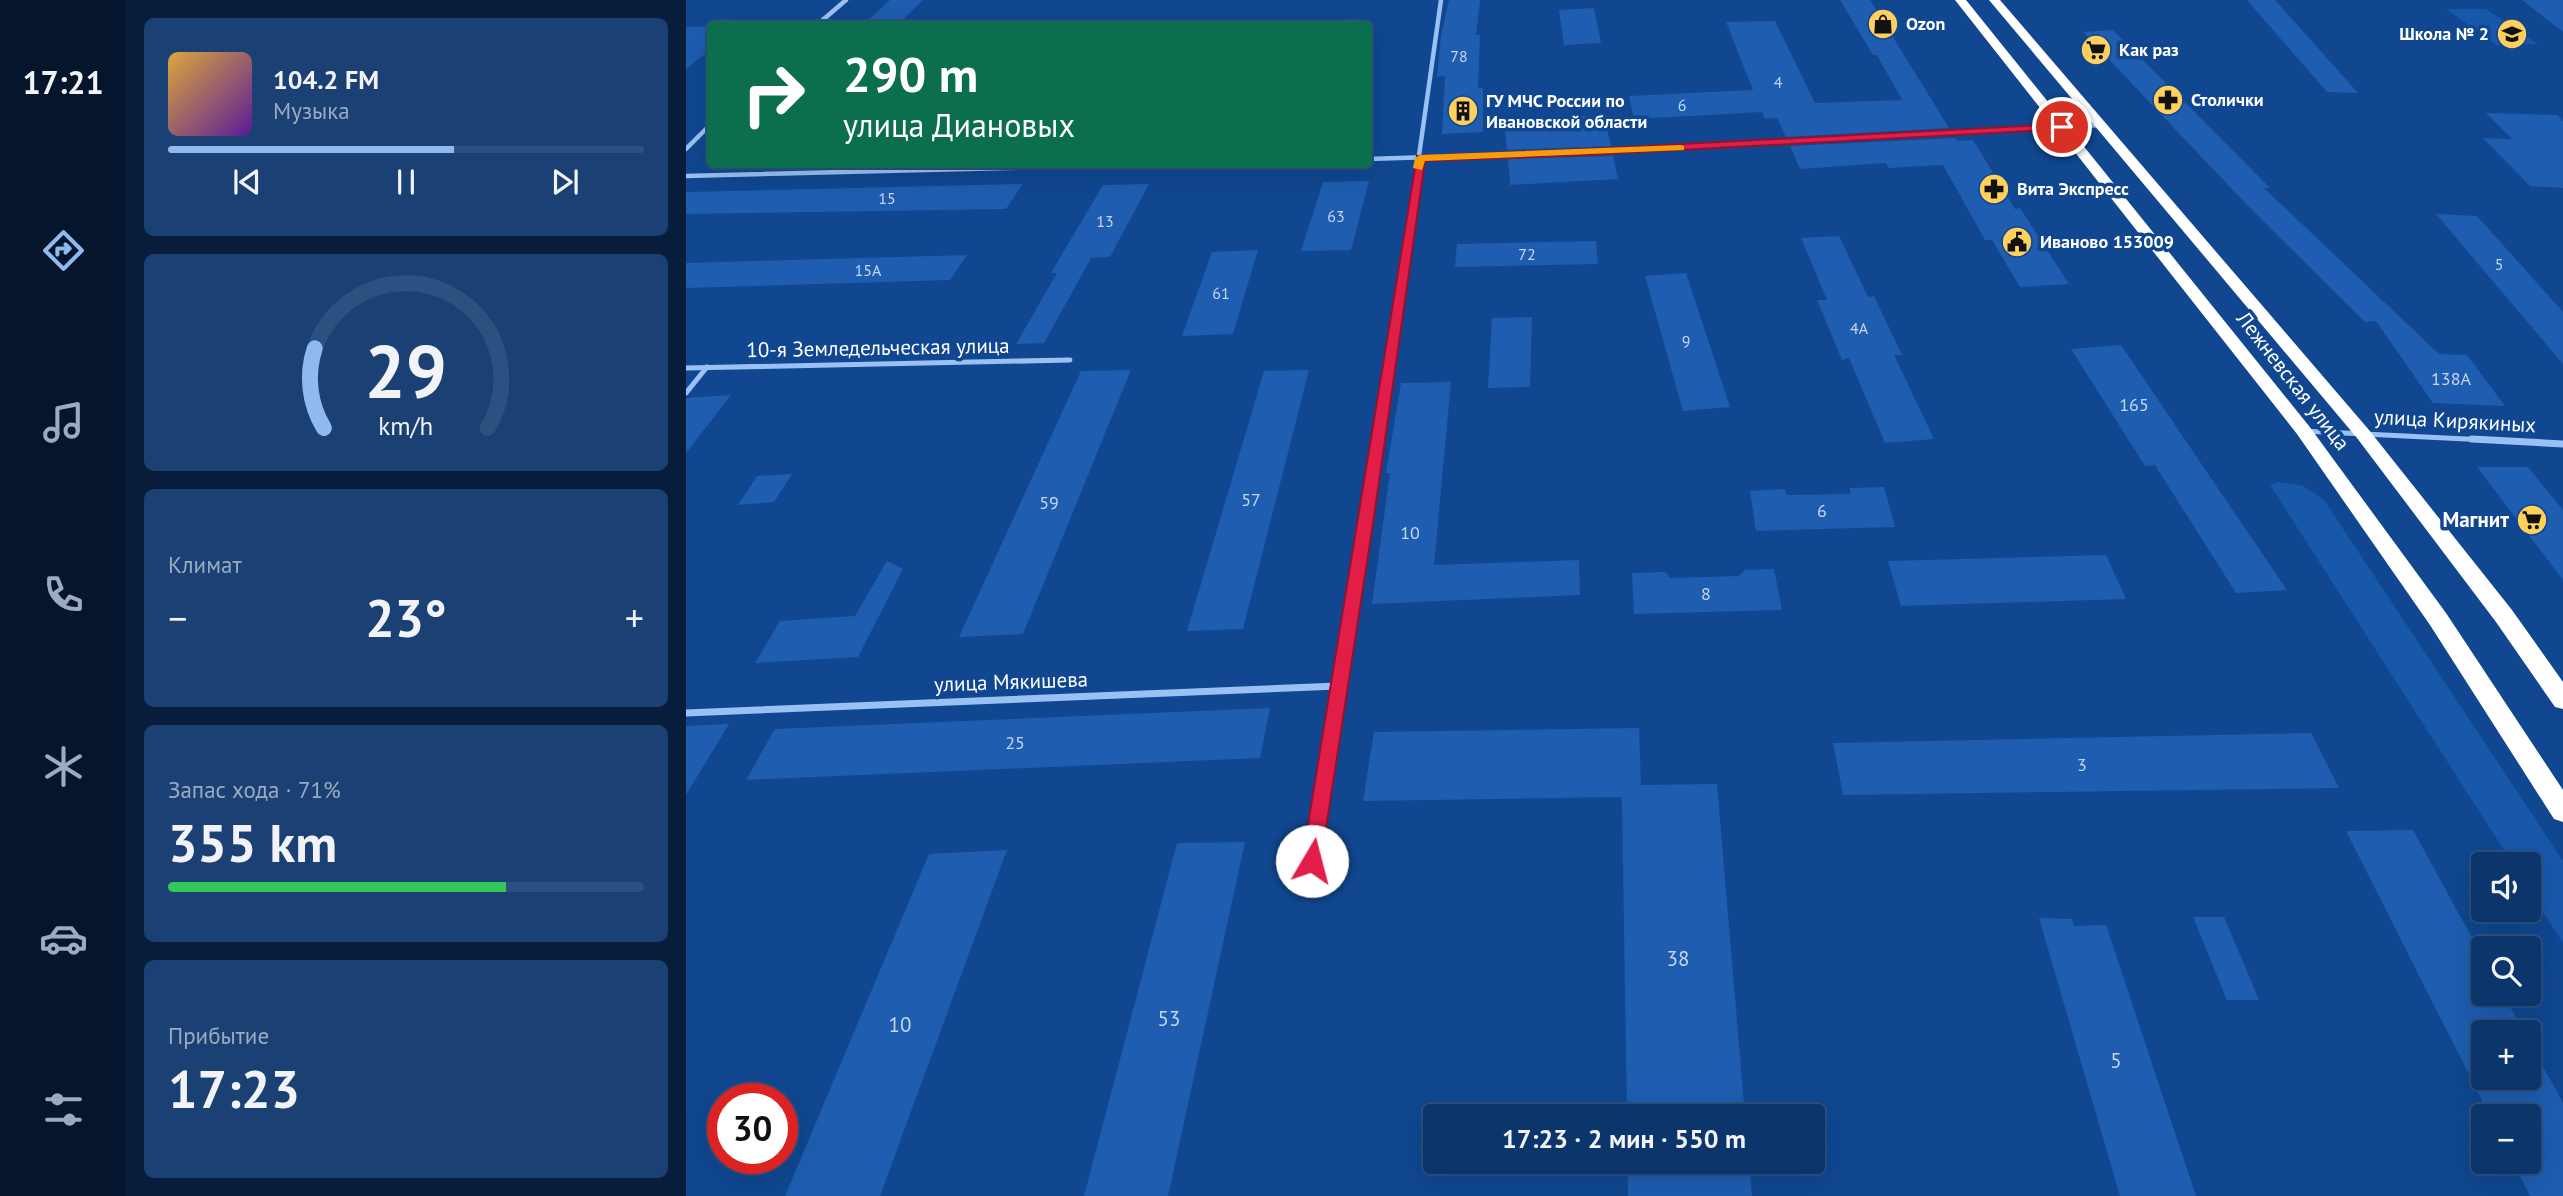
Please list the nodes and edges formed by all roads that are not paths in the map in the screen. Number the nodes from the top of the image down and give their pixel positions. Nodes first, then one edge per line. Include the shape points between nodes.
1 (845, 0) edge
2 (1441, 0) edge
3 (1960, 0) edge
4 (1994, 0) edge
5 (821, 21) edge
6 (2103, 125) junction
7 (2062, 127) junction
8 (707, 128) edge
9 (686, 149) edge
10 (1420, 158) junction
11 (1372, 159) edge
12 (1008, 168) edge
13 (686, 176) edge
14 (1070, 360) dead end
15 (707, 367) junction
16 (686, 368) edge
17 (686, 393) edge
18 (2303, 430) junction
19 (2363, 434) junction
20 (2563, 444) edge
21 (1338, 685) junction
22 (2563, 700) edge
23 (686, 713) edge
24 (2563, 811) edge
25 (1312, 861) dead end

1 - 5 street
2 - 10 street
3 - 7 highway, Лежневская улица
4 - 6 highway, Лежневская улица
6 - 7 street
6 - 19 highway, Лежневская улица
7 - 10 street
7 - 18 highway, Лежневская улица
8 - 9 street
10 - 11 street
10 - 21 street
12 - 13 street
14 - 15 street, 10-я Земледельческая улица
15 - 16 street, 10-я Земледельческая улица
15 - 17 street
18 - 19 street, улица Кирякиных
18 - 24 highway, Лежневская улица via 2438,618
19 - 20 street, улица Кирякиных
19 - 22 highway, Лежневская улица
21 - 23 street, улица Мякишева
21 - 25 street

